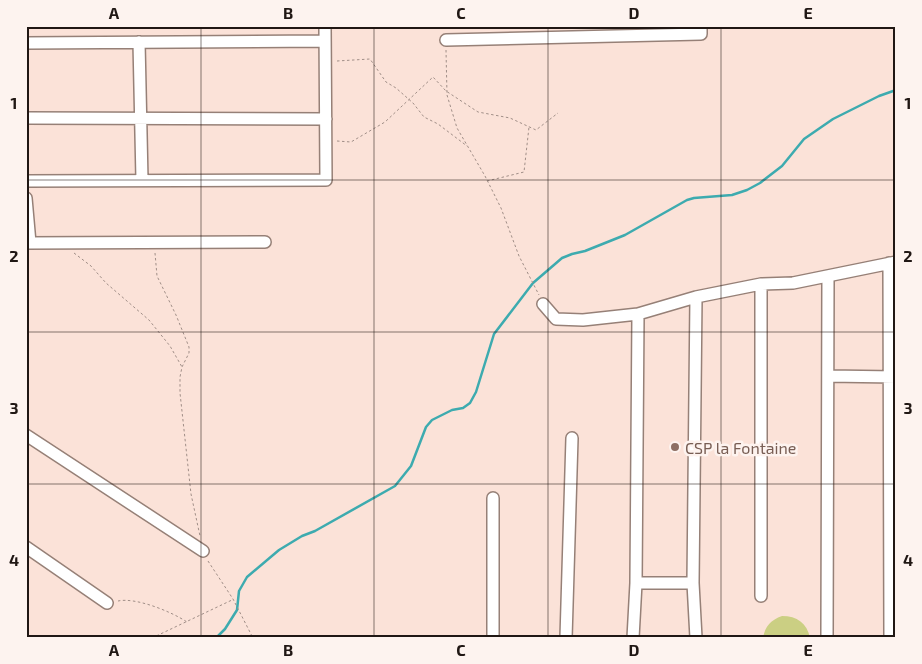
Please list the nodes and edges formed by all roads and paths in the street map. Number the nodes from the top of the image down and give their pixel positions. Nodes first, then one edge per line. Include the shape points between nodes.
1 (325, 26) edge
2 (701, 26) edge
3 (446, 40) joint
4 (325, 41) junction
5 (139, 42) junction
6 (26, 43) edge
7 (325, 62) junction
8 (446, 91) junction
9 (409, 99) junction
10 (558, 113) dead end
11 (26, 118) edge
12 (141, 119) junction
13 (326, 119) junction
14 (529, 126) junction
15 (326, 140) junction
16 (468, 147) junction
17 (142, 180) junction
18 (487, 180) junction
19 (26, 181) edge
20 (26, 198) edge
21 (266, 242) dead end
22 (28, 243) edge
23 (62, 243) junction
24 (155, 243) junction
25 (892, 263) edge
26 (828, 276) junction
27 (762, 284) junction
28 (696, 297) junction
29 (543, 304) joint
30 (638, 314) junction
31 (182, 367) junction
32 (828, 376) junction
33 (893, 377) edge
34 (26, 435) edge
35 (572, 438) dead end
36 (492, 498) dead end
37 (26, 547) edge
38 (203, 551) junction
39 (636, 583) junction
40 (693, 583) junction
41 (761, 596) dead end
42 (233, 599) junction
43 (893, 600) edge
44 (107, 603) joint
45 (188, 622) junction
46 (152, 638) edge
47 (253, 638) edge
48 (493, 638) edge
49 (566, 638) edge
50 (633, 638) edge
51 (696, 638) edge
52 (827, 638) edge
53 (890, 638) edge

1 - 4 street
2 - 3 street via 701,34
3 - 8 path
4 - 5 street
4 - 7 street
5 - 6 street
5 - 12 street
7 - 9 path via 370,59 386,82
7 - 13 street
8 - 9 path via 433,77
8 - 14 path via 478,112 510,118
8 - 16 path via 457,128
9 - 15 path via 385,122 350,142
9 - 16 path via 424,117
10 - 14 path via 536,130
11 - 12 street
12 - 13 street
12 - 17 street
13 - 15 street
14 - 18 path via 524,172
15 - 17 street via 326,180
16 - 18 path
17 - 19 street
18 - 29 path
20 - 22 street
21 - 24 street
22 - 23 street
23 - 24 street
23 - 31 path via 149,320
24 - 31 path via 157,276 188,347 189,353
25 - 26 street
25 - 33 street
26 - 27 street via 793,283
26 - 32 street
27 - 28 street
27 - 41 street
28 - 30 street
28 - 40 street
29 - 30 street via 556,319 583,320
30 - 39 street
31 - 38 path via 180,393 191,494
32 - 33 street
32 - 52 street
33 - 43 street
34 - 38 street
35 - 49 street
36 - 48 street
37 - 44 street
38 - 42 path
39 - 40 street
39 - 50 street
40 - 51 street
42 - 45 path
42 - 47 path
43 - 53 street
44 - 45 path via 122,600 150,605
45 - 46 path

